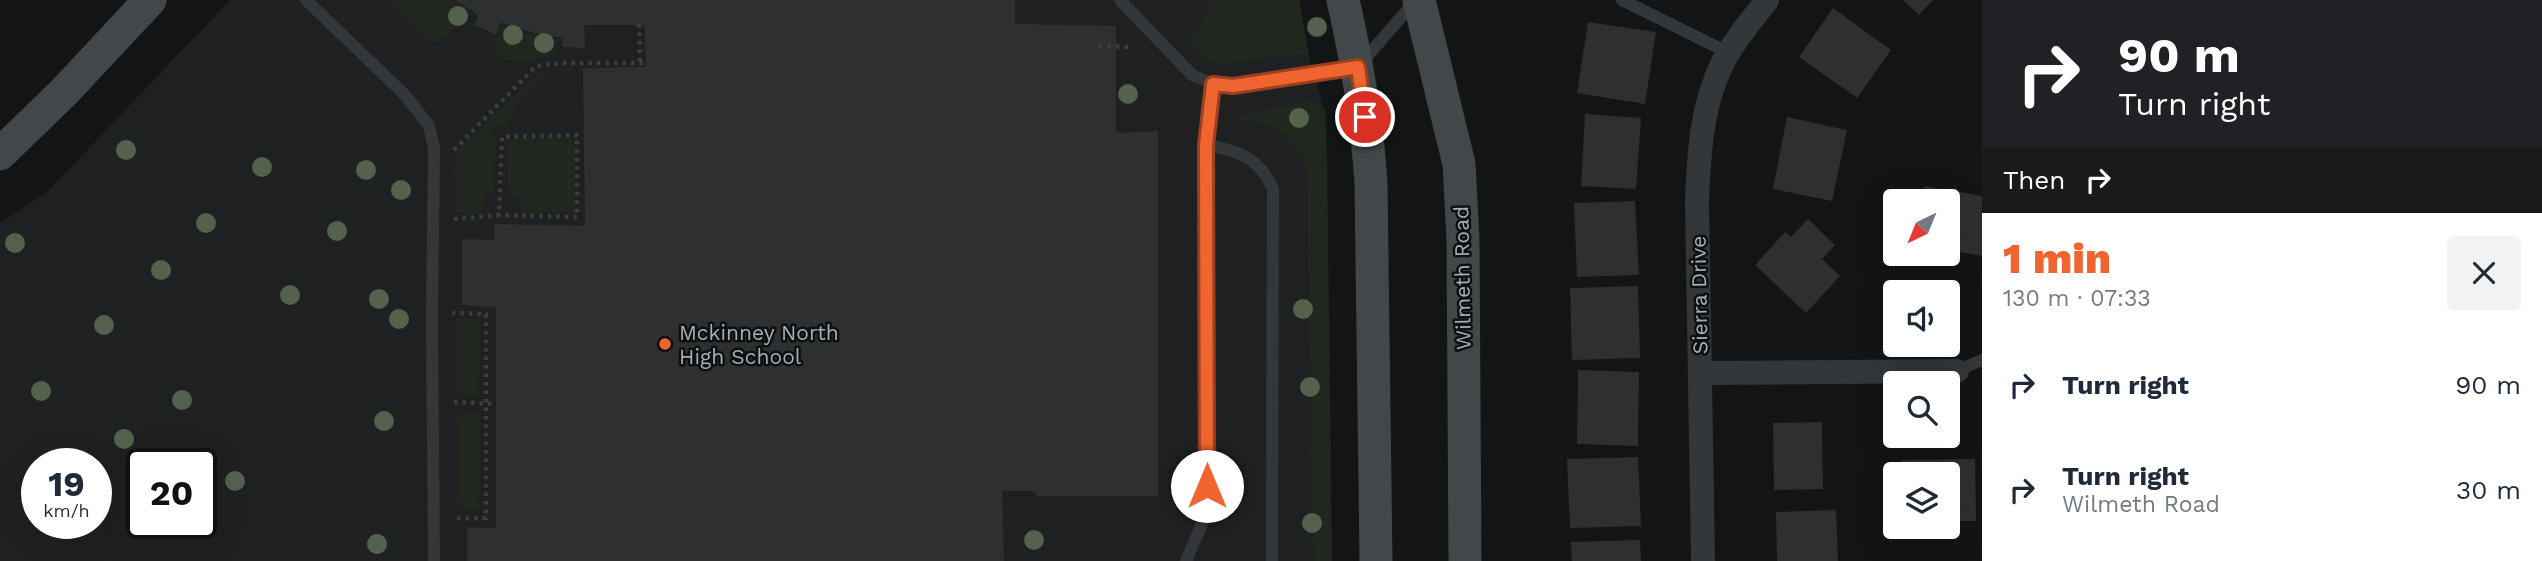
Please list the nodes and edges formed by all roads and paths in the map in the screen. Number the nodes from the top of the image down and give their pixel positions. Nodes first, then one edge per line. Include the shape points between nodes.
1 (150, 0) edge
2 (306, 0) edge
3 (1119, 0) edge
4 (1343, 0) edge
5 (1418, 0) edge
6 (1622, 0) edge
7 (1767, 0) edge
8 (639, 24) dead end
9 (1099, 46) dead end
10 (1734, 46) junction
11 (1128, 47) dead end
12 (1358, 67) junction
13 (1213, 84) junction
14 (1206, 145) junction
15 (453, 151) dead end
16 (0, 154) edge
17 (455, 206) dead end
18 (499, 215) junction
19 (452, 313) dead end
20 (1982, 360) edge
21 (1957, 371) edge
22 (1883, 372) edge
23 (1701, 373) junction
24 (485, 403) junction
25 (495, 404) dead end
26 (453, 415) dead end
27 (454, 505) dead end
28 (434, 561) edge
29 (1186, 561) edge
30 (1272, 561) edge
31 (1376, 561) edge
32 (1465, 561) edge
33 (1703, 561) edge

1 - 16 main road
2 - 28 lane via 412,102 429,126 435,148
3 - 13 lane via 1181,66
4 - 12 main road
5 - 12 lane
5 - 32 main road, Wilmeth Road via 1459,164
6 - 10 lane
7 - 10 street, Sierra Drive
8 - 15 path via 643,63 537,66
9 - 11 path
10 - 23 street, Sierra Drive via 1715,80 1700,146
12 - 13 lane via 1233,86
12 - 31 main road via 1371,183
13 - 14 lane
14 - 29 lane via 1207,512
14 - 30 lane via 1245,155 1259,165 1273,189
17 - 18 path via 456,219
18 - 18 path via 502,137 577,135 577,217
19 - 24 path via 486,314
20 - 21 lane
22 - 23 street
23 - 33 street, Sierra Drive
24 - 25 path
24 - 26 path via 453,402
24 - 27 path via 486,518 454,518

